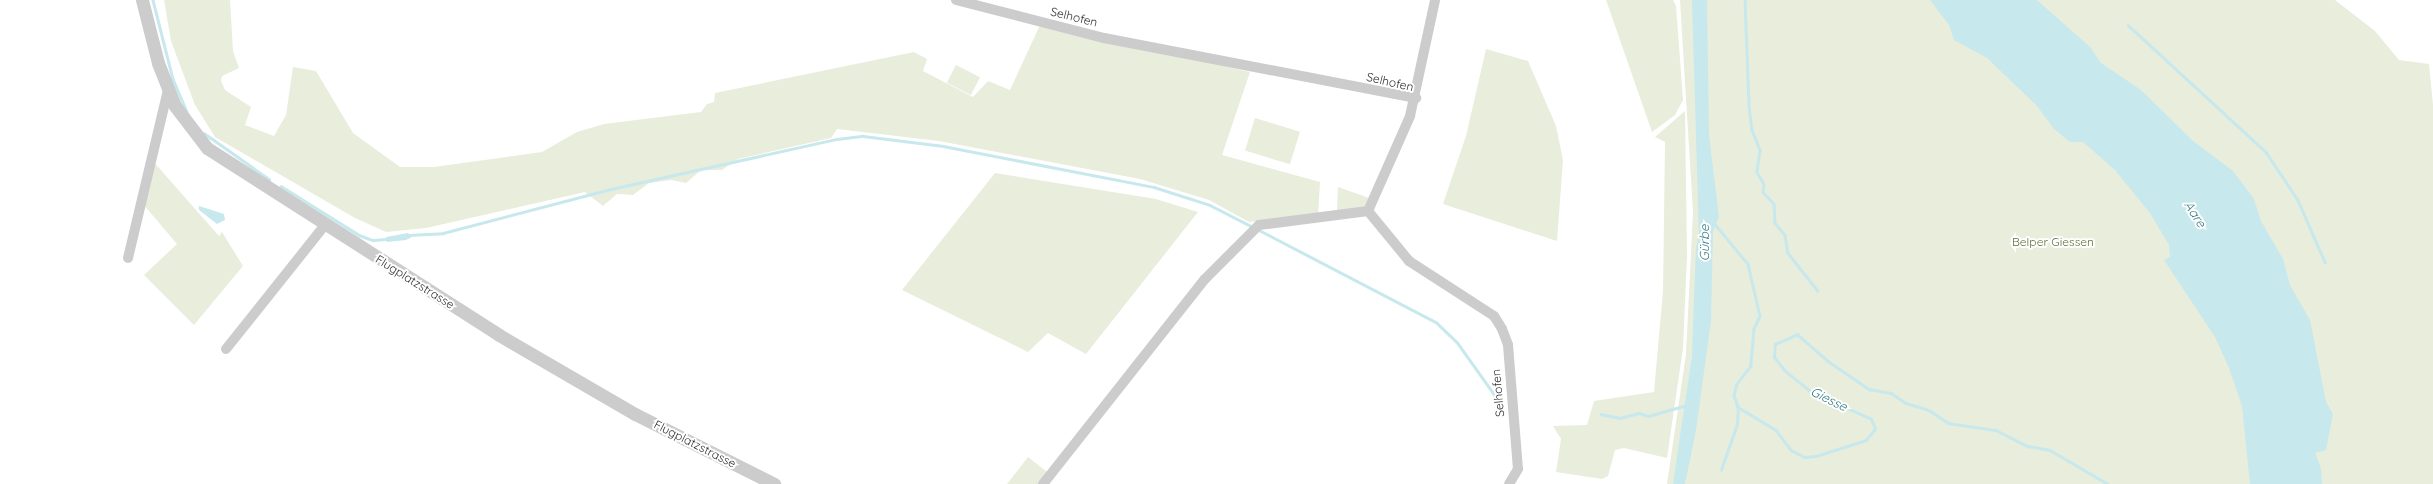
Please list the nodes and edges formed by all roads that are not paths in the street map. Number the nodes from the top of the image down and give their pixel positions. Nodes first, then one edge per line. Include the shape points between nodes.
1 (142, 0) edge
2 (956, 0) edge
3 (1435, 0) edge
4 (168, 90) junction
5 (1416, 98) junction
6 (1368, 211) junction
7 (325, 225) junction
8 (128, 258) dead end
9 (226, 349) dead end
10 (774, 484) edge
11 (1042, 484) edge
12 (1509, 484) edge

1 - 4 street, Flugplatzstrasse
2 - 5 street, Selhofen via 1111,40
3 - 5 street
4 - 7 street, Flugplatzstrasse via 185,122 207,148
4 - 8 street
5 - 6 street, Selhofen
6 - 11 street via 1256,229 1205,279
6 - 12 street, Selhofen via 1409,261 1494,316 1502,329 1508,345 1518,469
7 - 9 street
7 - 10 street, Flugplatzstrasse via 539,359 635,414

